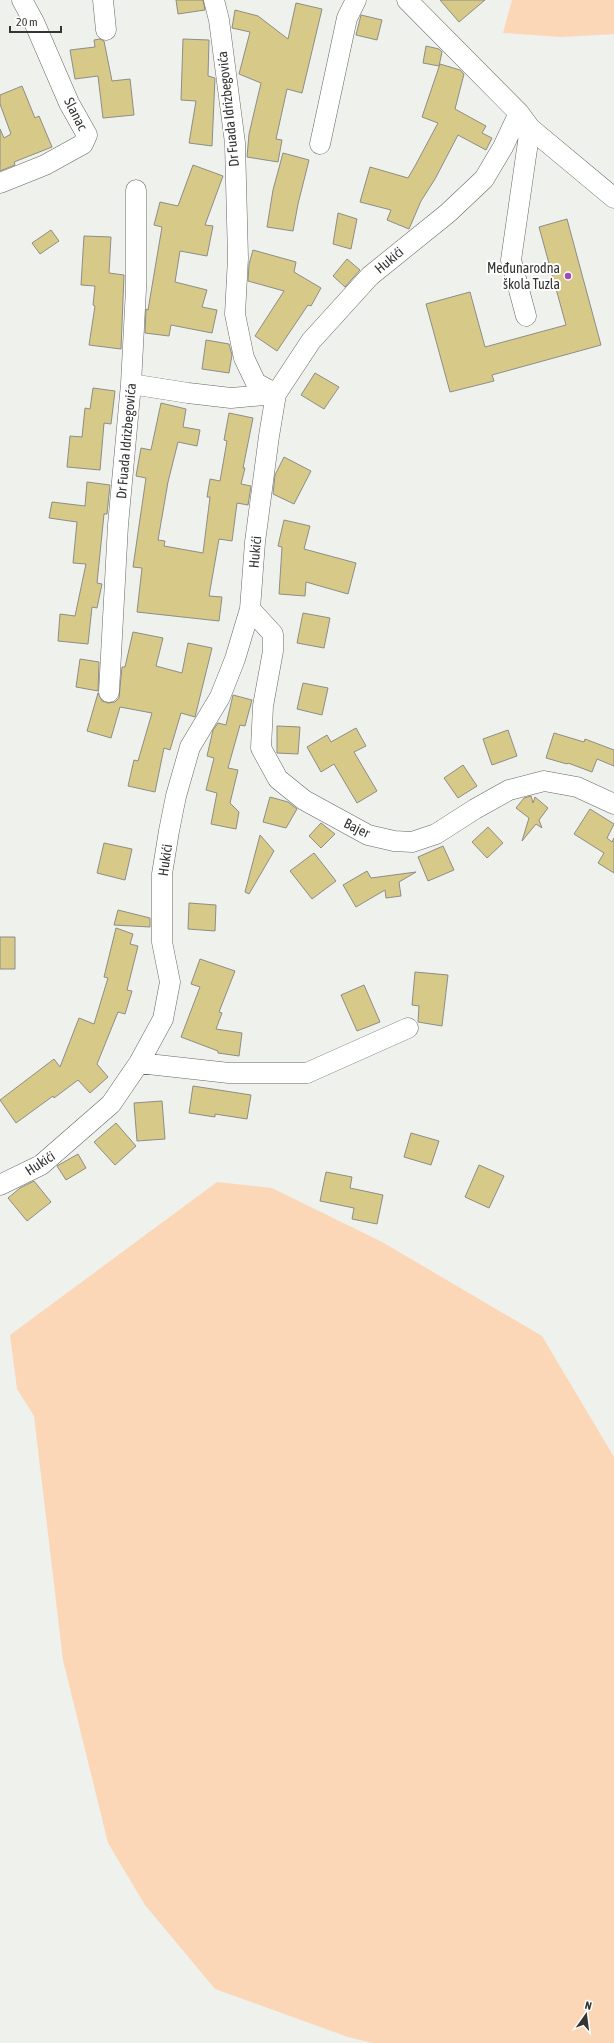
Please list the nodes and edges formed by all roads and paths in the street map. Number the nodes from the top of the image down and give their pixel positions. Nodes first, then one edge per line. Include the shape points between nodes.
1 (22, 0) edge
2 (103, 0) edge
3 (214, 0) edge
4 (356, 0) edge
5 (407, 0) edge
6 (106, 30) dead end
7 (525, 120) junction
8 (320, 144) dead end
9 (0, 183) edge
10 (136, 190) dead end
11 (614, 198) edge
12 (526, 316) dead end
13 (131, 384) junction
14 (276, 394) junction
15 (250, 609) junction
16 (109, 692) dead end
17 (614, 804) edge
18 (408, 1028) dead end
19 (139, 1063) junction
20 (0, 1185) edge

1 - 9 street, Slanac via 87,135 83,144 45,165
2 - 6 street
3 - 14 street, Dr Fuada Idrizbegovića via 219,20 235,143 238,258 235,314 244,358 256,383
4 - 8 street via 347,18
5 - 7 street
7 - 11 street
7 - 12 street via 510,260
7 - 14 street, Hukići via 503,147 484,179 448,213 370,276 311,341
10 - 13 street, Dr Fuada Idrizbegovića via 136,289
13 - 14 street via 188,394 231,398
13 - 16 street, Dr Fuada Idrizbegovića via 118,525
14 - 15 street, Hukići via 255,542
15 - 17 street, Bajer via 273,634 274,651 263,706 261,748 278,779 304,800 368,836 412,842 436,834 509,790 544,781 577,787
15 - 19 street, Hukići via 220,697 190,747 176,796 162,874 162,942 170,982 163,1019
18 - 19 street via 307,1073 229,1073
19 - 20 street, Hukići via 111,1104 73,1139 41,1165

